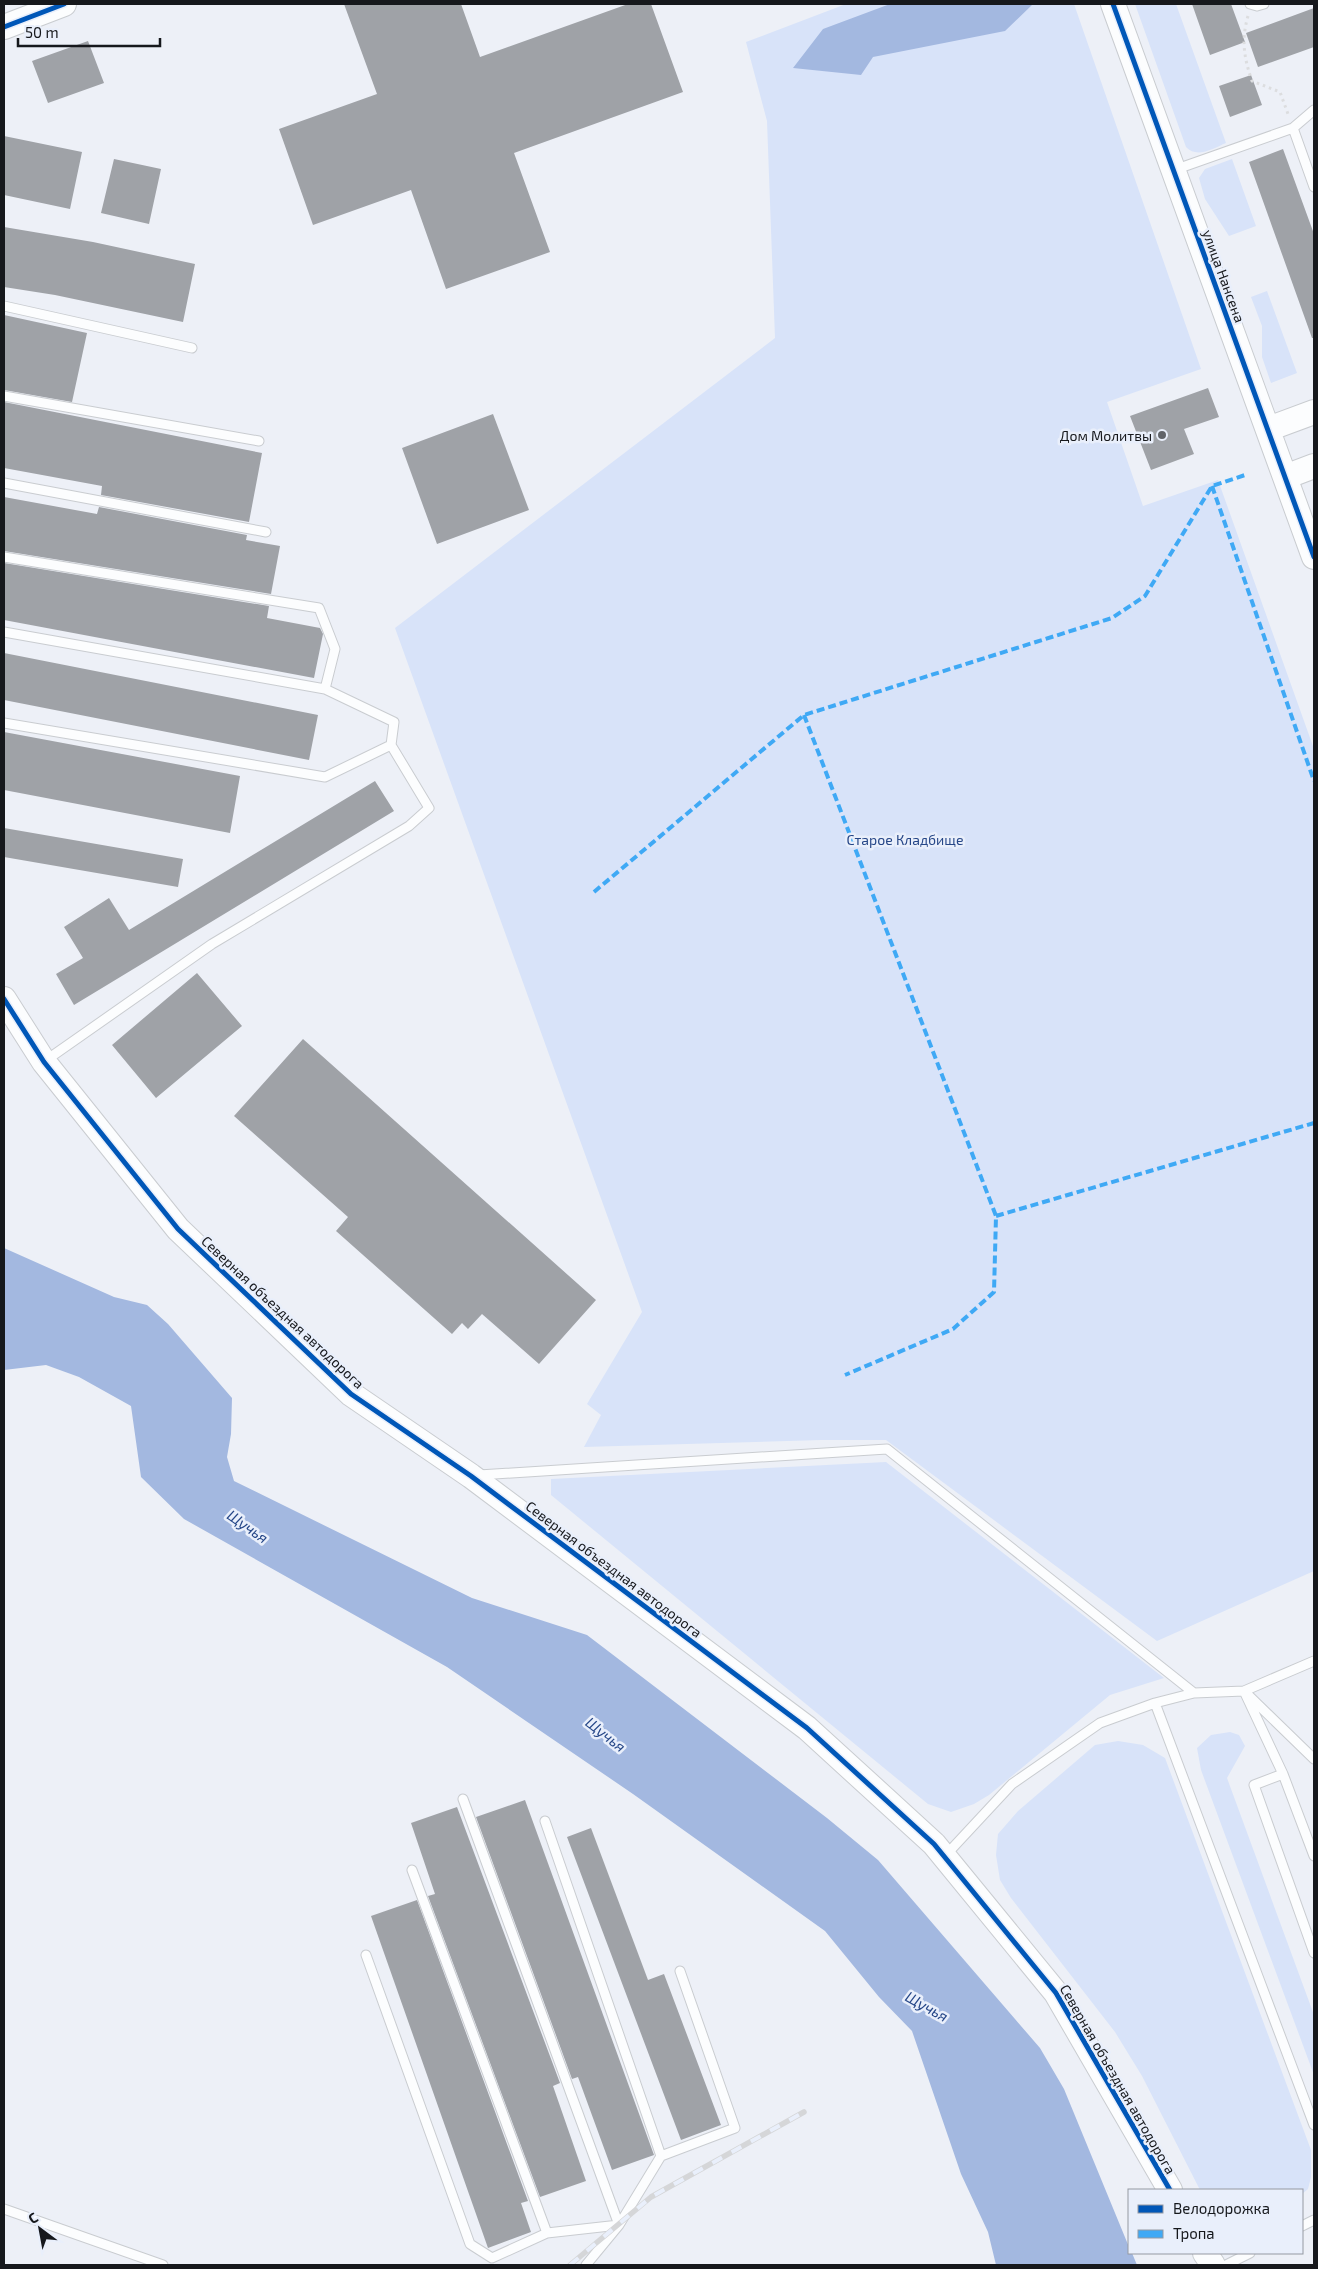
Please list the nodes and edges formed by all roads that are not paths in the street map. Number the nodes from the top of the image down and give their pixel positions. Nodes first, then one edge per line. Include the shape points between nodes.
1 (64, 4) edge
2 (1113, 4) edge
3 (1264, 4) edge
4 (1250, 5) edge
5 (4, 27) edge
6 (1314, 110) edge
7 (1293, 128) junction
8 (1174, 170) junction
9 (1314, 187) edge
10 (4, 306) edge
11 (192, 348) dead end
12 (4, 396) edge
13 (1314, 412) edge
14 (1268, 429) junction
15 (260, 441) dead end
16 (1314, 466) edge
17 (1285, 477) junction
18 (4, 483) edge
19 (266, 532) dead end
20 (4, 557) edge
21 (1314, 557) edge
22 (4, 632) edge
23 (325, 689) junction
24 (4, 723) edge
25 (391, 745) junction
26 (4, 999) edge
27 (44, 1062) junction
28 (471, 1476) junction
29 (1314, 1661) edge
30 (1244, 1691) junction
31 (1194, 1693) junction
32 (1155, 1703) junction
33 (1314, 1759) edge
34 (1283, 1774) junction
35 (463, 1799) dead end
36 (545, 1820) dead end
37 (1314, 1856) edge
38 (944, 1857) junction
39 (412, 1870) dead end
40 (1314, 1953) edge
41 (366, 1955) dead end
42 (680, 1971) dead end
43 (1314, 2125) edge
44 (661, 2156) junction
45 (1169, 2189) edge
46 (4, 2209) edge
47 (619, 2225) junction
48 (547, 2233) junction
49 (1248, 2254) edge
50 (163, 2265) edge
51 (586, 2265) edge
52 (1226, 2265) edge

1 - 5 street
2 - 8 street, улица Нансена
3 - 4 lane
6 - 7 lane
7 - 8 lane
7 - 9 lane
8 - 14 street, улица Нансена
10 - 11 lane
12 - 15 lane
13 - 14 street
14 - 17 street, улица Нансена
16 - 17 street
17 - 21 street, улица Нансена
18 - 19 lane
20 - 23 lane via 318,608 335,649
22 - 23 lane
23 - 25 lane via 394,722
24 - 25 lane via 325,777
25 - 27 lane via 429,808 409,826 212,944
26 - 27 street, Северная объездная автодорога
27 - 28 street, Северная объездная автодорога via 178,1229 351,1394
28 - 31 lane via 887,1448
28 - 38 street, Северная объездная автодорога via 807,1728 934,1844
29 - 30 lane
30 - 31 lane
30 - 33 lane
30 - 34 lane
31 - 32 lane
32 - 38 lane via 1100,1722 1012,1784
32 - 43 lane
34 - 37 lane
34 - 40 lane via 1254,1786
35 - 47 lane
36 - 44 lane
38 - 45 street, Северная объездная автодорога via 1056,1993
39 - 48 lane
41 - 48 lane via 470,2244 492,2258
42 - 44 lane via 736,2128
44 - 47 lane
46 - 50 lane
47 - 48 lane
47 - 51 lane
49 - 52 lane

